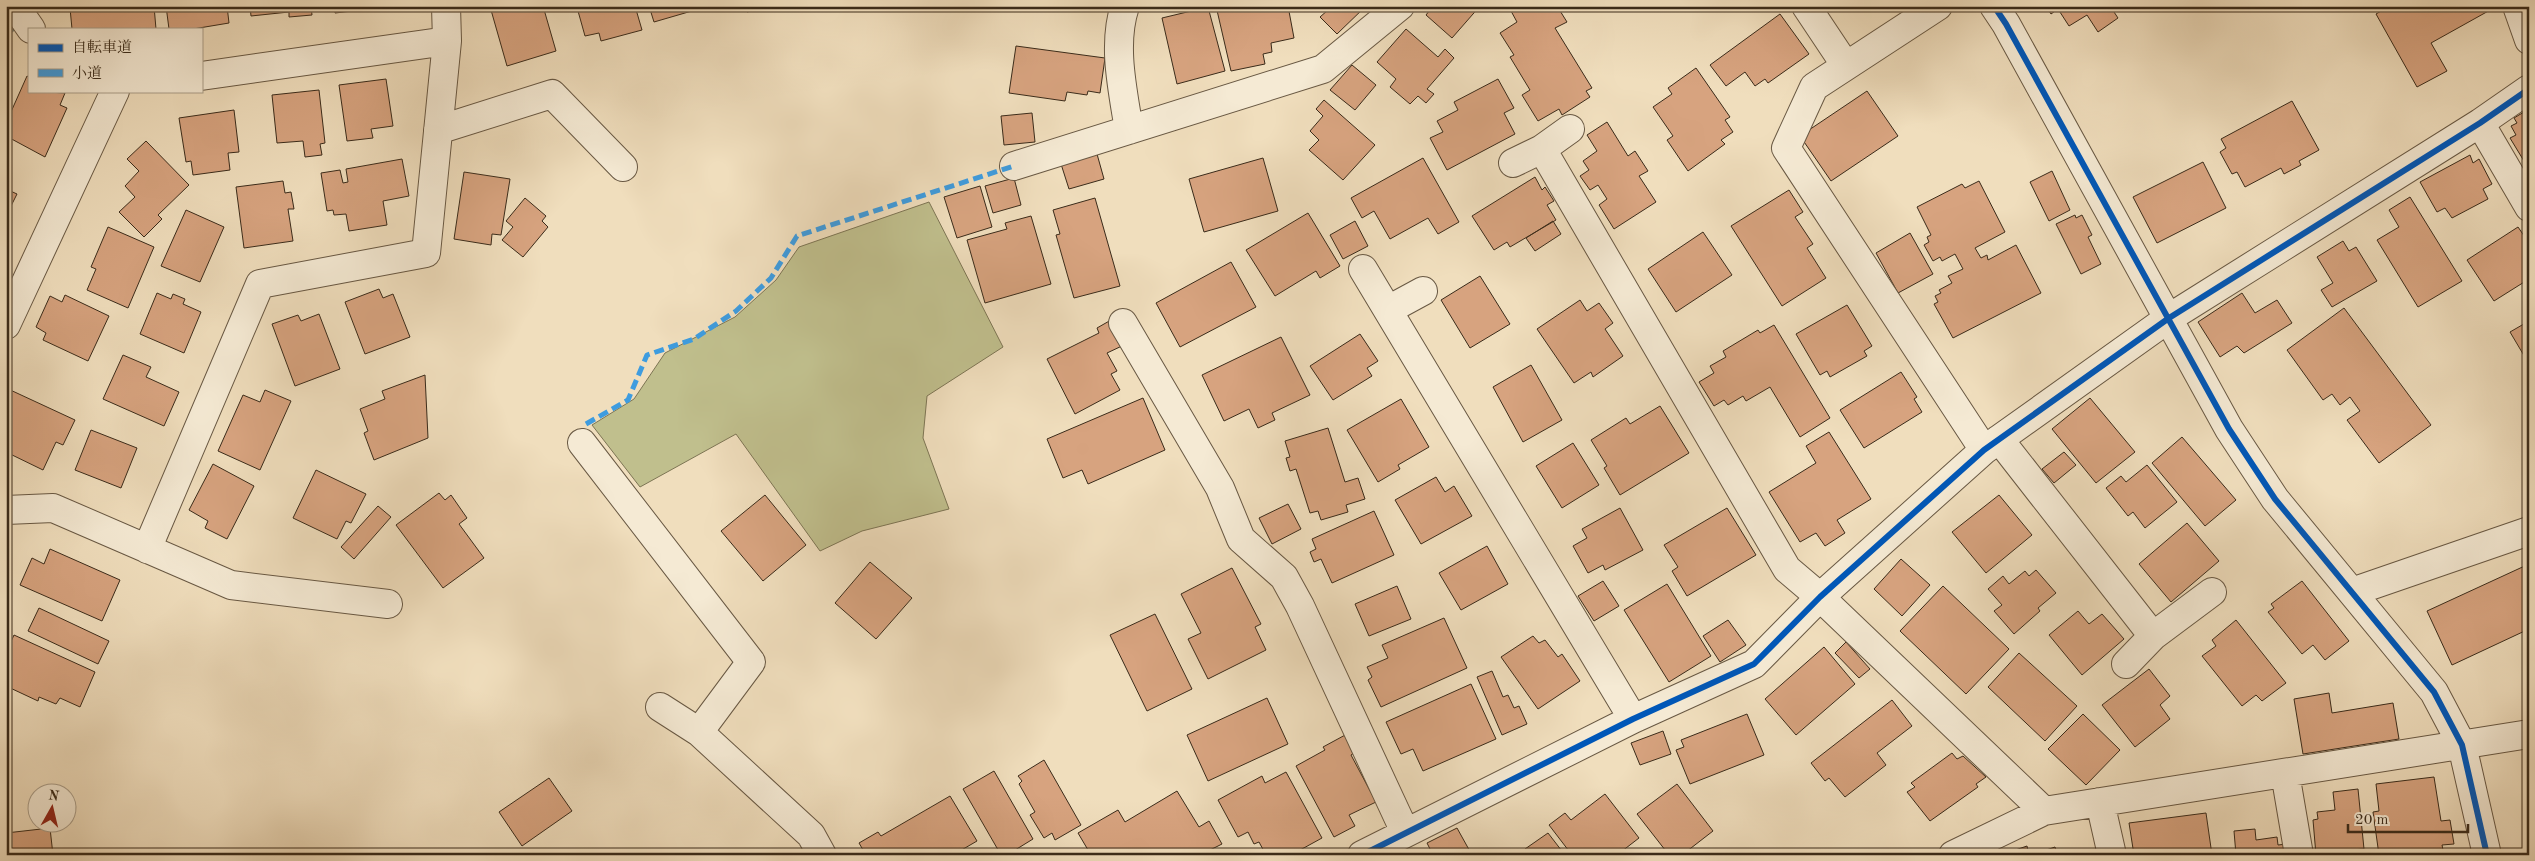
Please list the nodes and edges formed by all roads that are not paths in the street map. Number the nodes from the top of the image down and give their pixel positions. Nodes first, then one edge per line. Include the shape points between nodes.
1 (15, 6) edge
2 (446, 6) edge
3 (1125, 6) edge
4 (1400, 6) edge
5 (1806, 6) edge
6 (1938, 6) edge
7 (1994, 6) edge
8 (2517, 6) edge
9 (30, 28) edge
10 (2529, 40) edge
11 (448, 41) junction
12 (1846, 66) junction
13 (202, 76) edge
14 (2529, 89) edge
15 (115, 92) edge
16 (2480, 123) junction
17 (1570, 129) dead end
18 (438, 130) junction
19 (1129, 130) junction
20 (1542, 150) junction
21 (1513, 163) dead end
22 (1014, 166) dead end
23 (623, 167) dead end
24 (2529, 207) edge
25 (1363, 270) dead end
26 (1423, 291) dead end
27 (1388, 310) junction
28 (2169, 318) junction
29 (1123, 323) dead end
30 (6, 325) edge
31 (582, 443) dead end
32 (1992, 444) junction
33 (6, 510) edge
34 (2529, 531) edge
35 (147, 549) junction
36 (2212, 592) dead end
37 (2352, 592) junction
38 (1820, 597) junction
39 (388, 604) dead end
40 (2153, 636) junction
41 (2126, 664) dead end
42 (660, 706) dead end
43 (1633, 719) junction
44 (699, 732) junction
45 (2529, 734) edge
46 (2462, 745) junction
47 (2285, 773) junction
48 (2100, 802) junction
49 (2044, 811) junction
50 (1405, 832) junction
51 (822, 855) edge
52 (1362, 855) edge
53 (1953, 855) edge
54 (2112, 855) edge
55 (2299, 855) edge
56 (2488, 855) edge

1 - 9 street
2 - 11 street
3 - 19 street via 1121,17 1120,72
4 - 19 street via 1323,69
5 - 12 street
6 - 12 street
7 - 28 street
8 - 10 street
11 - 13 street
11 - 18 street
12 - 32 street via 1814,87 1786,148
14 - 16 street
15 - 30 street
16 - 24 street
16 - 28 street
17 - 20 street
18 - 23 street via 552,94
18 - 35 street via 426,254 260,284
19 - 22 street
20 - 21 street
20 - 38 street via 1787,568
25 - 27 street
26 - 27 street
27 - 43 street
28 - 32 street
28 - 37 street via 2229,429 2275,499
29 - 50 street via 1220,488 1241,539 1284,577
31 - 44 street via 751,662
32 - 38 street
32 - 40 street
33 - 35 street via 53,508
34 - 37 street
35 - 39 street via 231,585
36 - 40 street
37 - 46 street via 2434,692
38 - 43 street via 1754,664
38 - 49 street
40 - 41 street
42 - 44 street
43 - 50 street
44 - 51 street via 810,835
45 - 46 street
46 - 47 street
46 - 56 street
47 - 48 street
47 - 55 street
48 - 49 street
48 - 54 street
49 - 53 street
50 - 52 street

